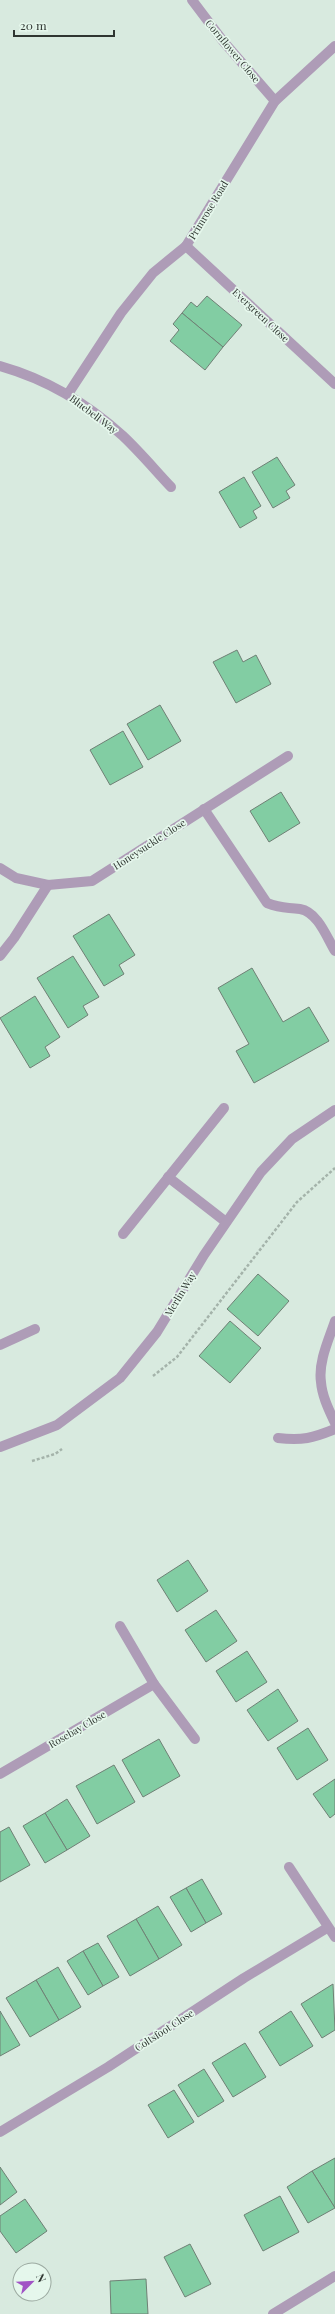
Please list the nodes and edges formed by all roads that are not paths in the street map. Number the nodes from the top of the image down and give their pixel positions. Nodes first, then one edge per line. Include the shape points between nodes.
1 (192, 0) edge
2 (335, 46) edge
3 (275, 101) junction
4 (186, 246) junction
5 (0, 366) edge
6 (335, 384) edge
7 (68, 394) junction
8 (171, 487) dead end
9 (288, 756) dead end
10 (204, 809) junction
11 (0, 868) edge
12 (48, 885) junction
13 (335, 951) edge
14 (0, 956) edge
15 (224, 1108) dead end
16 (335, 1110) edge
17 (168, 1177) junction
18 (226, 1222) junction
19 (123, 1234) dead end
20 (335, 1321) edge
21 (35, 1329) dead end
22 (0, 1345) edge
23 (335, 1423) edge
24 (335, 1428) edge
25 (278, 1438) dead end
26 (0, 1447) edge
27 (120, 1626) dead end
28 (154, 1684) junction
29 (195, 1739) dead end
30 (0, 1774) edge
31 (289, 1866) dead end
32 (327, 1928) junction
33 (335, 1937) edge
34 (0, 2132) edge
35 (335, 2276) edge
36 (273, 2314) edge

1 - 3 street, Cornflower Close via 223,41
2 - 3 street, Primrose Road
3 - 4 street, Primrose Road
4 - 6 street, Evergreen Close
4 - 7 street, Primrose Road via 153,273 121,313
5 - 7 street, Bluebell Way via 16,370
7 - 8 street, Bluebell Way via 123,436
9 - 10 street, Honeysuckle Close
10 - 12 street, Honeysuckle Close via 92,881
10 - 13 street via 267,903 281,909 301,909 315,918
11 - 12 street, Honeysuckle Close via 16,878
12 - 14 street
15 - 17 street
16 - 18 street, Merlin Way via 292,1138 261,1172
17 - 18 street
17 - 19 street
18 - 26 street, Merlin Way via 157,1332 120,1378 57,1425
20 - 23 street via 320,1381
21 - 22 street
24 - 25 street via 316,1437 298,1440
27 - 28 street
28 - 29 street
28 - 30 street, Rosebay Close
31 - 32 street
32 - 33 street
32 - 34 street, Coltsfoot Close via 244,1978 108,2067
35 - 36 street

